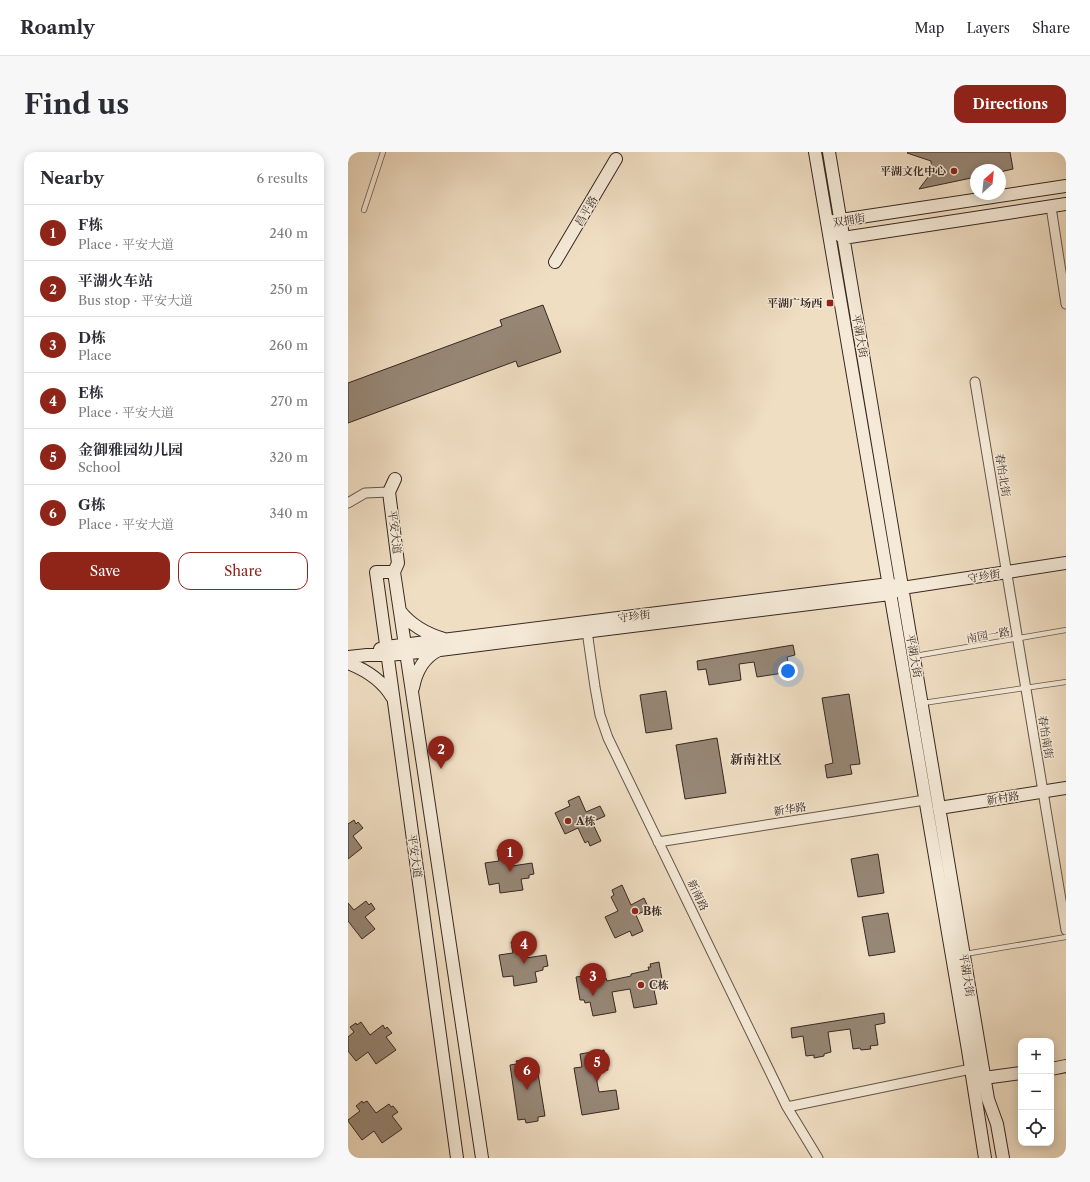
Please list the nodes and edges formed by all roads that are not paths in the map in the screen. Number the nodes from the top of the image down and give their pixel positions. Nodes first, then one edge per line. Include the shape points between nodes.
1 (383, 152) edge
2 (815, 152) edge
3 (829, 152) edge
4 (616, 159) dead end
5 (1066, 186) edge
6 (1066, 204) edge
7 (1051, 207) junction
8 (364, 210) dead end
9 (841, 220) junction
10 (827, 222) junction
11 (844, 238) junction
12 (555, 262) dead end
13 (1066, 304) edge
14 (976, 382) dead end
15 (395, 479) dead end
16 (389, 492) junction
17 (348, 503) edge
18 (1066, 563) edge
19 (394, 572) junction
20 (1007, 572) junction
21 (902, 588) junction
22 (890, 589) junction
23 (400, 611) junction
24 (1066, 630) edge
25 (587, 632) junction
26 (447, 639) junction
27 (1018, 639) junction
28 (406, 649) junction
29 (440, 650) junction
30 (387, 651) junction
31 (914, 656) junction
32 (348, 657) edge
33 (348, 663) edge
34 (1066, 682) edge
35 (1026, 688) junction
36 (412, 691) junction
37 (394, 698) junction
38 (922, 704) junction
39 (1066, 788) edge
40 (1043, 792) junction
41 (925, 800) junction
42 (939, 808) junction
43 (658, 842) junction
44 (1066, 930) edge
45 (1066, 937) edge
46 (964, 954) junction
47 (1066, 1066) edge
48 (1054, 1068) edge
49 (971, 1069) junction
50 (1018, 1073) edge
51 (984, 1078) junction
52 (788, 1106) junction
53 (457, 1158) edge
54 (482, 1158) edge
55 (818, 1158) edge
56 (985, 1158) edge
57 (1002, 1158) edge

1 - 8 lane
2 - 10 street, 平湖大街
3 - 9 street, 平湖大街
4 - 12 street, 昌平路
5 - 9 street, 双拥街
6 - 7 street, 双拥街
7 - 11 street, 双拥街
7 - 13 street
9 - 10 street, 双拥街
9 - 11 street, 平湖大街
10 - 11 street, 双拥街
10 - 22 street, 平湖大街
11 - 21 street, 平湖大街
14 - 20 street, 春怡北街
15 - 16 street
16 - 17 street via 365,493
16 - 19 street, 平安大道 via 398,563
18 - 20 street, 守珍街
19 - 23 street, 平安大道
19 - 30 street, 平安大道 via 376,572
20 - 21 street, 守珍街
20 - 27 street, 春怡南街
21 - 22 street, 守珍街
21 - 31 street, 平湖大街
22 - 25 street, 守珍街
22 - 26 street, 守珍街
22 - 41 street, 平湖大街
23 - 26 street via 419,628
23 - 28 street, 平安大道
24 - 27 lane, 南园一路
25 - 29 street, 守珍街
25 - 43 street, 新南路 via 600,715 608,738
26 - 28 street, 守珍街
27 - 31 lane, 南园一路
27 - 35 street, 春怡南街
28 - 29 street, 守珍街
28 - 30 street, 守珍街
28 - 36 street, 平安大道
29 - 36 street via 432,653 423,664
30 - 32 street, 守珍街
30 - 37 street, 平安大道
31 - 38 street, 平湖大街
33 - 37 street via 379,680
34 - 35 lane
35 - 38 lane
35 - 40 street, 春怡南街
36 - 54 street, 平安大道
37 - 53 street, 平安大道
38 - 42 street, 平湖大街
39 - 40 street, 新村路
40 - 42 street, 新村路
40 - 44 street, 春怡南街
41 - 43 street, 新华路
41 - 49 street, 平湖大街
42 - 46 street, 平湖大街
43 - 52 street, 新南路
45 - 46 lane
46 - 51 street, 平湖大街
47 - 48 street
49 - 51 street
49 - 52 street
49 - 56 street, 平湖大街
50 - 51 street
51 - 57 street, 平湖大街 via 997,1124
52 - 55 street, 新南路

